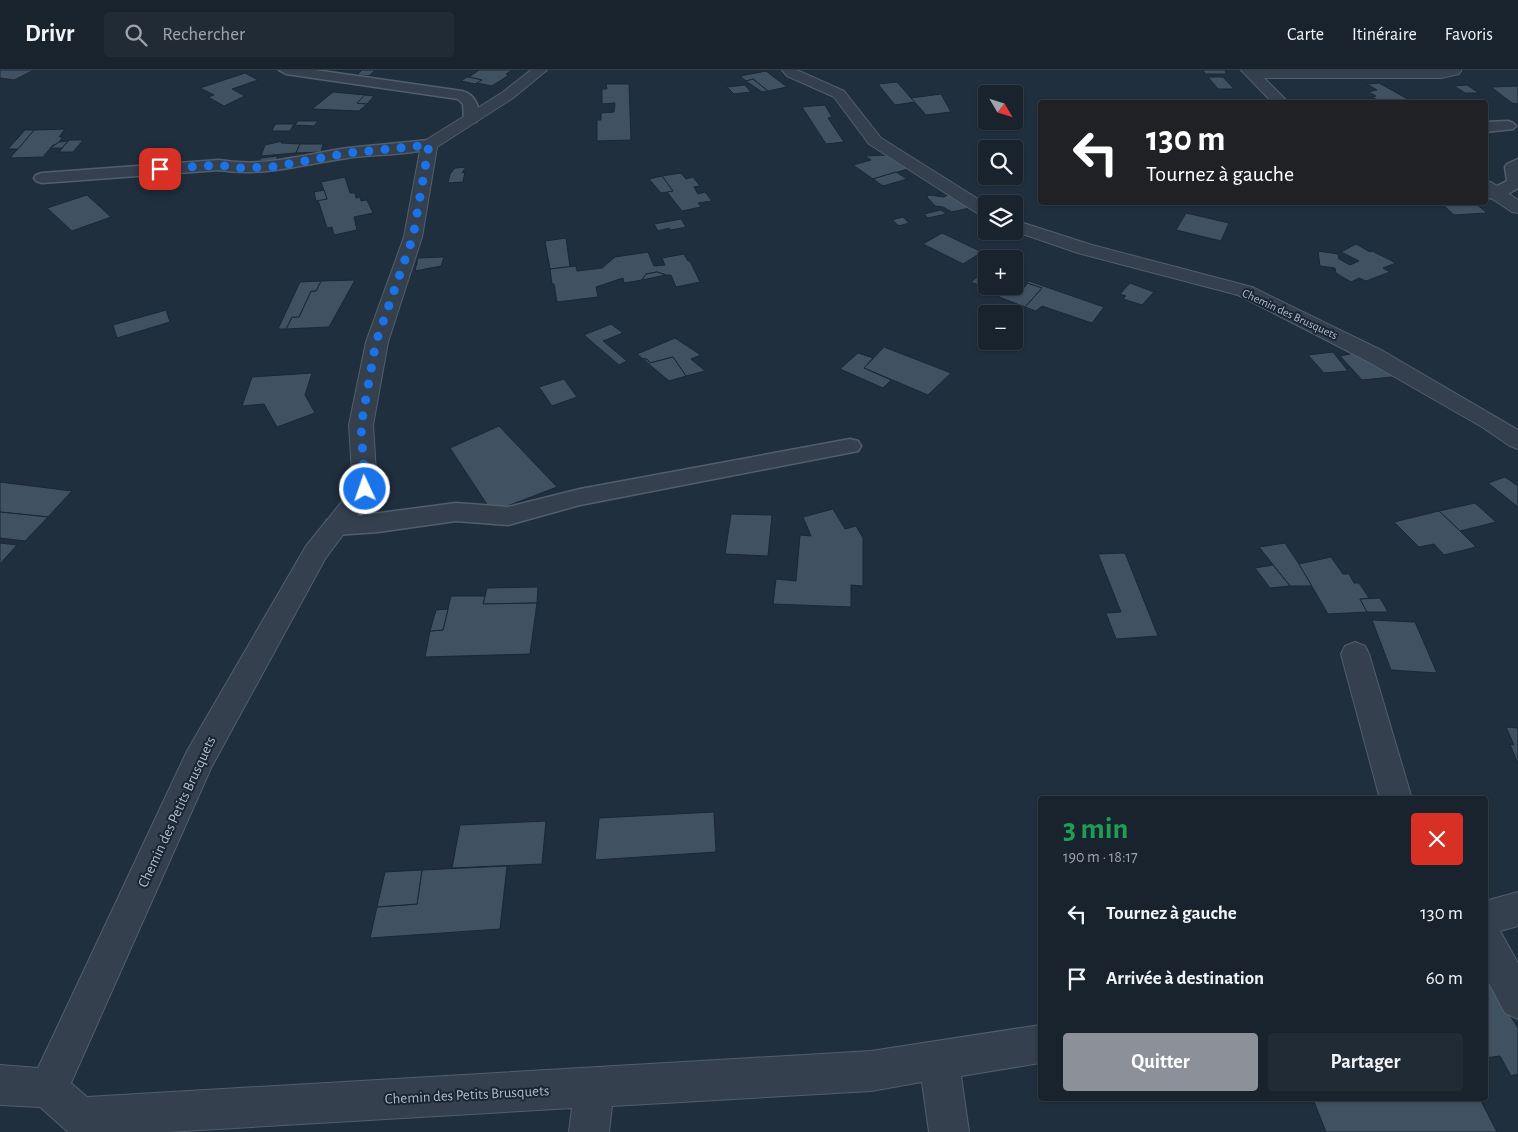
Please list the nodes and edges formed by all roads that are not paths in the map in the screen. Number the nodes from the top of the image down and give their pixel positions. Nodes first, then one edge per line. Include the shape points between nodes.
1 (540, 70) edge
2 (789, 70) edge
3 (1454, 71) edge
4 (280, 72) edge
5 (1251, 73) edge
6 (1278, 100) edge
7 (471, 118) junction
8 (1508, 126) dead end
9 (1488, 127) edge
10 (429, 145) junction
11 (1518, 164) edge
12 (42, 178) dead end
13 (1490, 190) edge
14 (978, 206) edge
15 (1518, 208) edge
16 (1023, 228) edge
17 (1518, 441) edge
18 (850, 446) dead end
19 (336, 526) junction
20 (1355, 654) dead end
21 (1395, 796) edge
22 (1518, 909) edge
23 (1488, 917) edge
24 (1488, 945) edge
25 (1518, 1000) edge
26 (1038, 1044) edge
27 (939, 1060) junction
28 (0, 1086) edge
29 (49, 1088) junction
30 (594, 1088) junction
31 (77, 1125) edge
32 (589, 1132) edge
33 (949, 1132) edge

1 - 7 street
2 - 14 street via 840,94 875,141
3 - 5 street via 1441,74
4 - 7 lane via 462,96 470,103
5 - 6 street
7 - 10 street
8 - 9 lane
10 - 12 lane via 348,153 272,167 219,165
10 - 19 street, Chemin des Petits Brusquets via 413,237 375,351 361,426 365,489
11 - 13 lane via 1513,167 1515,183
13 - 15 street
16 - 17 street, Chemin des Brusquets via 1085,249 1244,291 1376,356
18 - 19 lane via 580,497 508,516 456,512
19 - 29 street, Chemin des Petits Brusquets via 315,553 198,761
20 - 21 street
22 - 23 street
24 - 25 street
26 - 27 street, Chemin des Petits Brusquets
27 - 30 street, Chemin des Petits Brusquets via 871,1071
27 - 33 street
28 - 29 street
29 - 31 street, Chemin des Petits Brusquets
30 - 31 street, Chemin des Petits Brusquets
30 - 32 street

